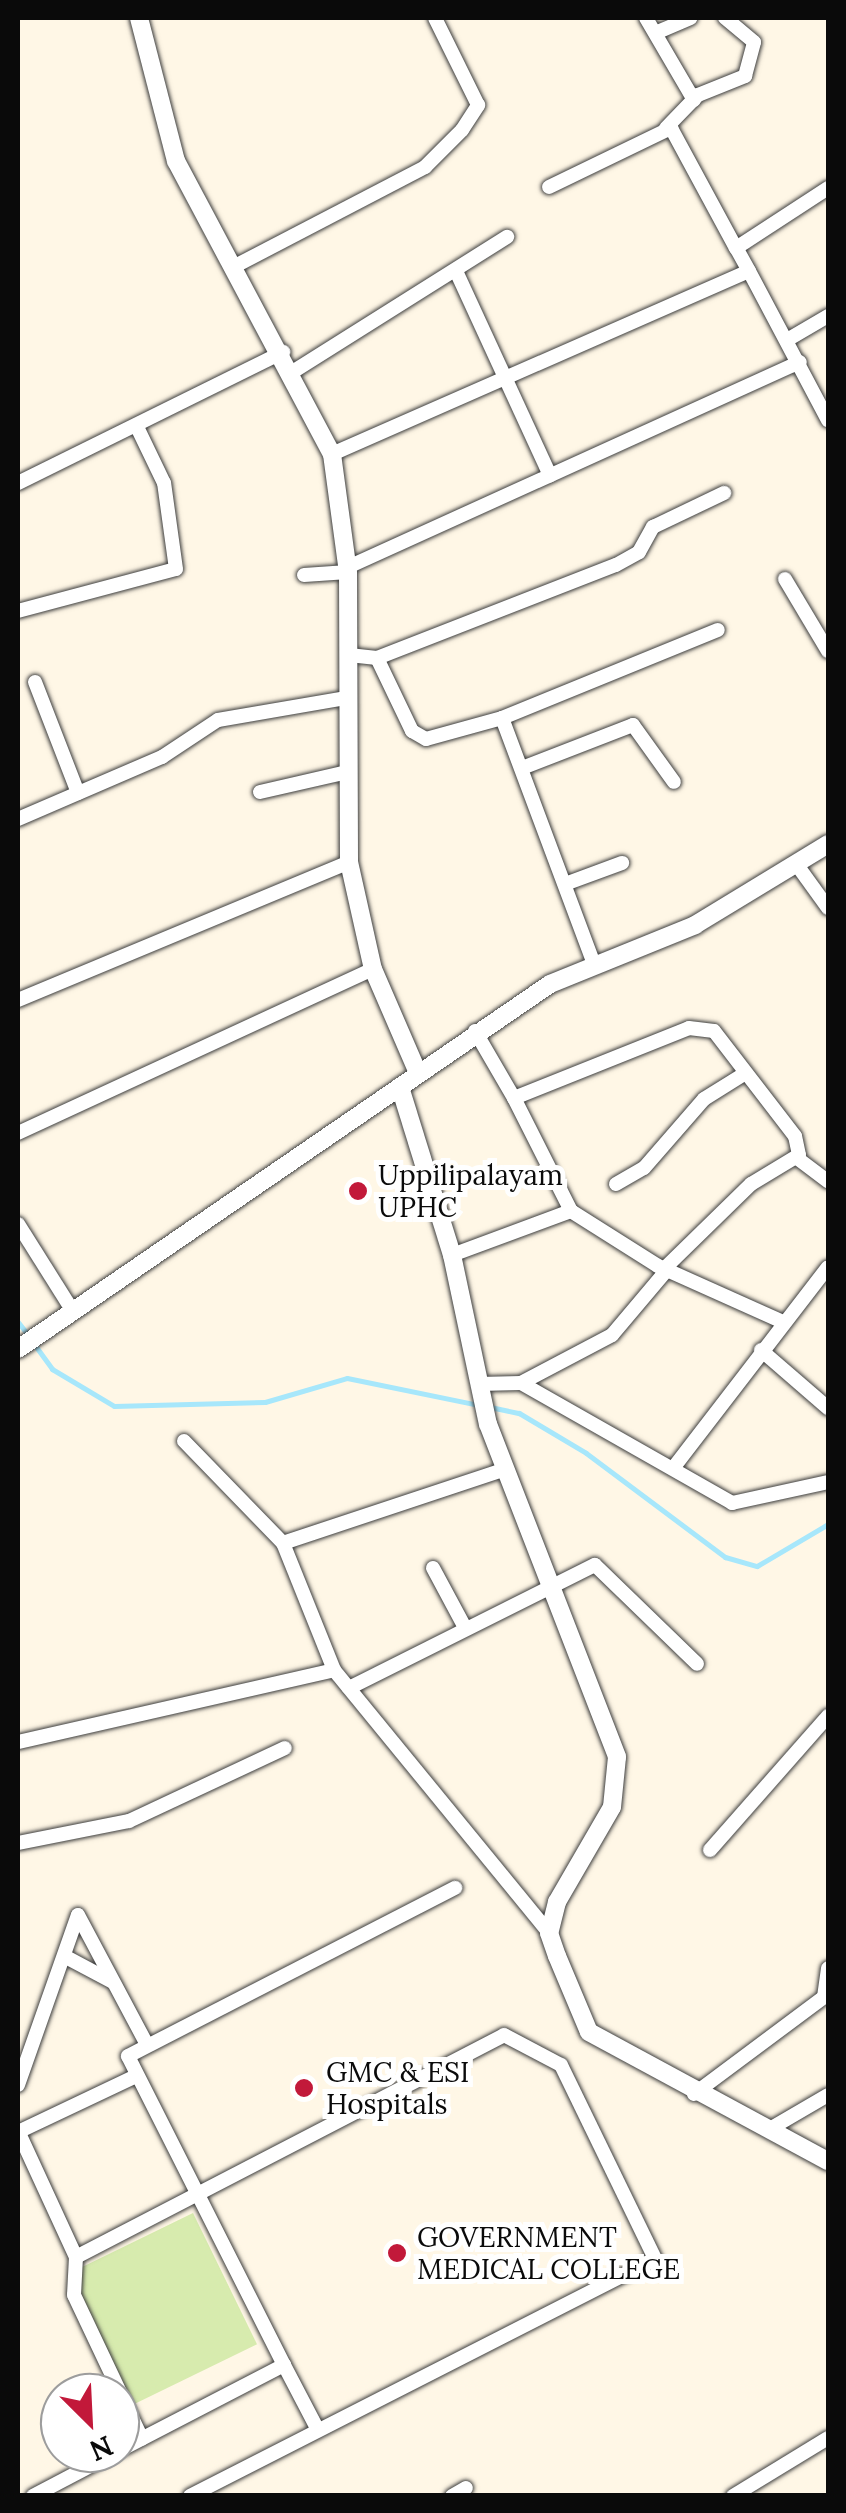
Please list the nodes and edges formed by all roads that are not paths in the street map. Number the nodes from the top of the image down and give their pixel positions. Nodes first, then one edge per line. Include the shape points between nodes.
1 (139, 18) edge
2 (435, 18) edge
3 (646, 18) edge
4 (690, 18) edge
5 (725, 18) edge
6 (660, 31) junction
7 (694, 100) junction
8 (666, 128) junction
9 (548, 187) dead end
10 (828, 188) edge
11 (507, 237) dead end
12 (736, 248) junction
13 (237, 266) junction
14 (456, 271) junction
15 (749, 272) junction
16 (828, 316) edge
17 (788, 340) junction
18 (282, 352) junction
19 (800, 362) junction
20 (294, 371) junction
21 (508, 379) junction
22 (828, 420) edge
23 (137, 426) junction
24 (332, 454) junction
25 (550, 474) junction
26 (18, 483) edge
27 (724, 493) dead end
28 (348, 570) junction
29 (304, 575) dead end
30 (785, 579) dead end
31 (18, 611) edge
32 (718, 630) dead end
33 (828, 651) edge
34 (348, 655) junction
35 (377, 658) junction
36 (36, 682) dead end
37 (346, 698) junction
38 (502, 718) junction
39 (522, 768) junction
40 (347, 772) junction
41 (674, 782) dead end
42 (260, 792) dead end
43 (78, 793) junction
44 (18, 819) edge
45 (828, 844) edge
46 (349, 862) junction
47 (622, 863) dead end
48 (796, 866) junction
49 (564, 884) junction
50 (828, 908) edge
51 (594, 964) junction
52 (373, 969) junction
53 (18, 1000) edge
54 (475, 1031) junction
55 (418, 1073) junction
56 (744, 1074) junction
57 (400, 1087) junction
58 (514, 1098) junction
59 (18, 1133) edge
60 (797, 1158) junction
61 (828, 1181) edge
62 (616, 1184) dead end
63 (571, 1210) junction
64 (18, 1224) edge
65 (452, 1255) junction
66 (828, 1267) edge
67 (665, 1269) junction
68 (71, 1308) junction
69 (782, 1322) junction
70 (18, 1349) edge
71 (761, 1350) junction
72 (522, 1384) junction
73 (480, 1390) junction
74 (828, 1408) edge
75 (184, 1441) dead end
76 (674, 1467) junction
77 (503, 1470) junction
78 (828, 1482) edge
79 (283, 1543) junction
80 (434, 1568) dead end
81 (544, 1586) junction
82 (463, 1624) junction
83 (697, 1664) dead end
84 (334, 1670) junction
85 (348, 1688) junction
86 (828, 1716) edge
87 (18, 1742) edge
88 (285, 1748) dead end
89 (18, 1843) edge
90 (710, 1850) dead end
91 (455, 1888) dead end
92 (549, 1933) junction
93 (64, 1956) junction
94 (828, 1968) edge
95 (114, 1982) junction
96 (147, 2046) junction
97 (136, 2076) junction
98 (18, 2085) edge
99 (694, 2094) junction
100 (828, 2095) edge
101 (768, 2130) junction
102 (18, 2132) edge
103 (828, 2162) edge
104 (197, 2194) junction
105 (76, 2257) junction
106 (284, 2365) junction
107 (318, 2430) junction
108 (828, 2438) edge
109 (142, 2439) joint
110 (77, 2473) edge
111 (33, 2496) edge
112 (190, 2496) edge
113 (733, 2496) edge

1 - 13 street via 176,161
2 - 13 street via 478,106 462,130 426,167
3 - 6 street
4 - 6 street
5 - 7 street via 754,42 745,76
6 - 7 street
7 - 8 street
8 - 9 street
8 - 12 street
10 - 12 street
11 - 14 street
12 - 15 street
13 - 18 street
14 - 20 street
14 - 21 street
15 - 17 street
15 - 21 street
16 - 17 street
17 - 19 street
18 - 20 street
18 - 23 street
19 - 22 street
19 - 25 street
20 - 24 street
21 - 24 street
21 - 25 street
23 - 26 street
23 - 31 street via 164,483 176,569
24 - 28 street
25 - 28 street
27 - 35 street via 652,526 640,552 616,565
28 - 29 street
28 - 34 street
30 - 33 street
32 - 38 street
34 - 35 street
34 - 37 street
35 - 38 street via 412,730 426,739
36 - 43 street
37 - 40 street
37 - 43 street via 218,720 162,757
38 - 39 street
39 - 41 street via 633,725
39 - 49 street
40 - 42 street
40 - 46 street
43 - 44 street
45 - 48 street
46 - 52 street
46 - 53 street
47 - 49 street
48 - 50 street
48 - 51 street via 694,925
49 - 51 street
51 - 54 street
52 - 55 street
52 - 59 street
54 - 55 street
54 - 58 street
55 - 57 street
56 - 58 street via 706,1026
56 - 60 street via 795,1136
56 - 62 street via 715,1090 644,1168
57 - 65 street
57 - 68 street
58 - 63 street
60 - 61 street
60 - 67 street via 751,1184
63 - 65 street
63 - 67 street
64 - 68 street
65 - 73 street
66 - 69 street
67 - 69 street
67 - 72 street via 612,1334
68 - 70 street
69 - 71 street
71 - 74 street
71 - 76 street
72 - 73 street
72 - 76 street
73 - 77 street
75 - 79 street
76 - 78 street via 732,1503
77 - 79 street
77 - 81 street
79 - 84 street
80 - 82 street
81 - 82 street
81 - 83 street via 595,1565
81 - 92 street via 606,1714 618,1781
82 - 85 street
84 - 85 street
84 - 87 street
85 - 92 street
86 - 90 street
88 - 89 street via 129,1821
91 - 96 street
92 - 99 street via 589,2032
93 - 95 street
93 - 95 street via 78,1916
93 - 98 street
94 - 99 street via 824,1997
95 - 96 street
96 - 97 street via 128,2056
97 - 102 street
97 - 104 street
99 - 101 street
100 - 101 street
101 - 103 street
102 - 105 street
104 - 105 street
104 - 106 street
104 - 107 street via 504,2035 561,2065 654,2258
105 - 109 street via 74,2295
106 - 107 street
106 - 109 street
107 - 112 street
108 - 113 street
110 - 111 street

